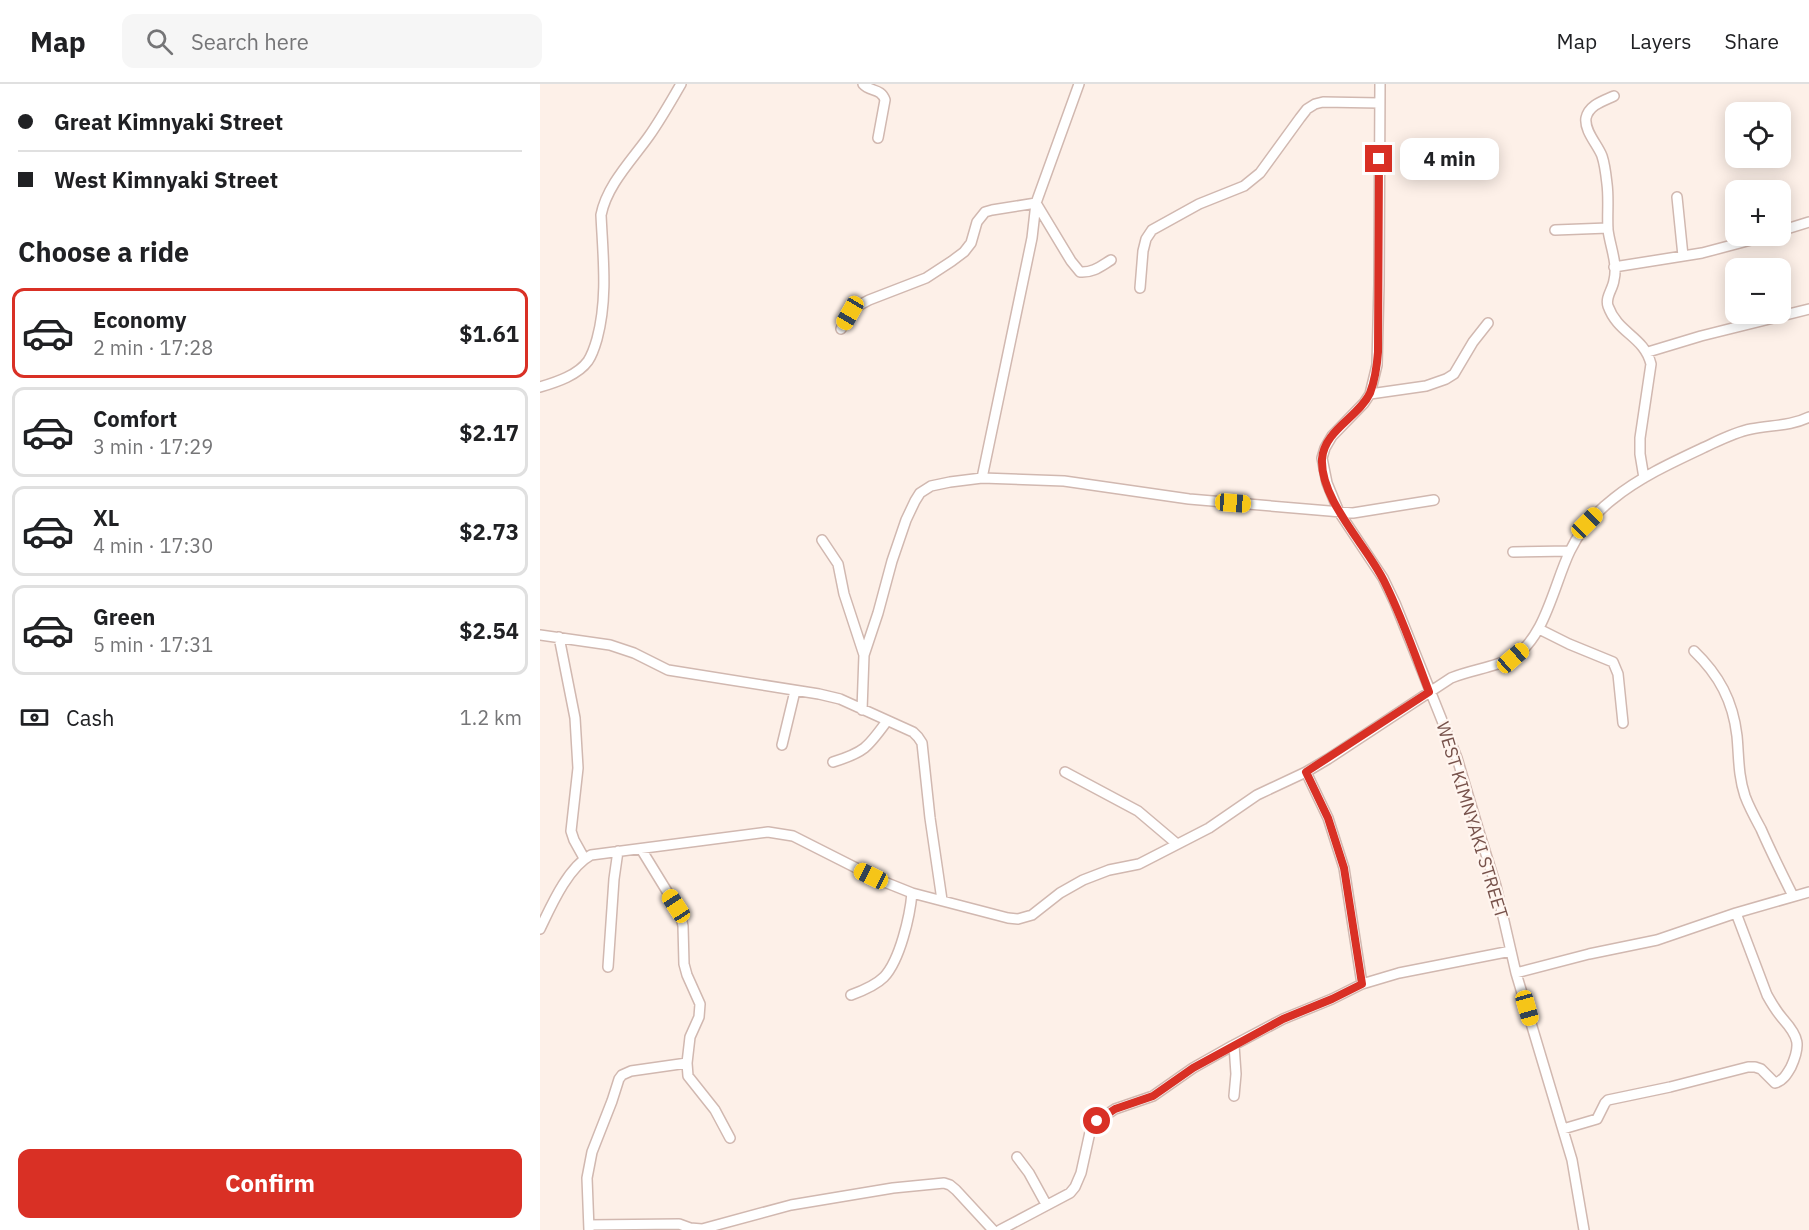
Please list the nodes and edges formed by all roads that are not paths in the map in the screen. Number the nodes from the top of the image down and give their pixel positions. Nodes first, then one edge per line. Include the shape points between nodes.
1 (681, 84) edge
2 (862, 84) edge
3 (1079, 84) edge
4 (1380, 84) edge
5 (1614, 96) dead end
6 (1379, 103) junction
7 (878, 138) dead end
8 (1677, 197) dead end
9 (1035, 203) junction
10 (1809, 222) edge
11 (1608, 228) junction
12 (1791, 228) edge
13 (1555, 230) dead end
14 (1729, 246) edge
15 (1683, 256) junction
16 (1111, 260) dead end
17 (1614, 267) junction
18 (1140, 288) dead end
19 (1809, 309) edge
20 (1488, 323) dead end
21 (841, 329) dead end
22 (1648, 352) junction
23 (540, 387) edge
24 (1370, 394) junction
25 (1809, 417) edge
26 (982, 478) junction
27 (1644, 478) junction
28 (1434, 500) dead end
29 (1339, 512) junction
30 (822, 540) dead end
31 (1570, 551) junction
32 (1513, 552) dead end
33 (1539, 629) junction
34 (540, 635) edge
35 (559, 637) junction
36 (1694, 651) dead end
37 (864, 655) junction
38 (795, 691) junction
39 (1429, 692) junction
40 (862, 710) junction
41 (888, 721) junction
42 (1623, 723) dead end
43 (782, 745) dead end
44 (834, 762) dead end
45 (1065, 772) dead end
46 (1306, 772) junction
47 (1177, 844) junction
48 (641, 849) junction
49 (618, 851) junction
50 (584, 858) junction
51 (1809, 892) edge
52 (912, 893) junction
53 (1793, 896) junction
54 (942, 900) junction
55 (1736, 913) junction
56 (540, 929) edge
57 (1511, 951) junction
58 (608, 967) dead end
59 (1516, 973) junction
60 (1362, 984) junction
61 (851, 995) dead end
62 (1234, 1045) junction
63 (687, 1063) junction
64 (1234, 1096) dead end
65 (1563, 1130) junction
66 (730, 1138) dead end
67 (1017, 1157) dead end
68 (1046, 1204) junction
69 (589, 1228) edge
70 (993, 1230) edge
71 (1000, 1230) edge
72 (1584, 1230) edge

1 - 23 street via 603,203 605,287 600,328 589,359 580,370
2 - 7 street via 881,93 885,100
3 - 9 street
4 - 6 street, WEST KIMNYAKI STREET
5 - 11 street via 1592,108 1586,119 1603,158
6 - 18 street via 1323,102 1307,109 1253,180 1152,230 1143,251
6 - 24 street, WEST KIMNYAKI STREET via 1378,352
8 - 15 street
9 - 16 street via 1078,271 1090,272
9 - 21 street via 985,212 977,222 969,247 958,257 926,278 856,307
9 - 26 street via 1032,238
10 - 12 street
11 - 13 street
11 - 17 street
14 - 15 street
15 - 17 street
17 - 22 street via 1607,305 1625,332
19 - 22 street
20 - 24 street via 1454,374 1446,379
22 - 27 street via 1651,374 1640,438
24 - 29 street, WEST KIMNYAKI STREET via 1332,436 1322,458
25 - 27 street via 1738,432
26 - 29 street via 1064,482 1189,499
26 - 37 street via 931,486 920,493 906,520
27 - 31 street via 1593,518
28 - 29 street via 1362,513
29 - 39 street, WEST KIMNYAKI STREET via 1383,578
30 - 37 street via 838,564
31 - 32 street
31 - 33 street
33 - 39 street via 1513,658 1464,672
33 - 42 street via 1613,662
34 - 35 street
35 - 38 street via 610,645 668,669
35 - 50 street via 575,718 578,768 571,831
36 - 53 street via 1724,689 1737,736 1740,780
37 - 40 street
38 - 40 street via 840,699
38 - 43 street
39 - 46 street
39 - 57 street, WEST KIMNYAKI STREET via 1456,758 1496,886
40 - 41 street
41 - 44 street via 861,752
41 - 54 street via 913,732 922,743
45 - 47 street via 1138,811
46 - 47 street via 1257,795
46 - 60 street via 1328,818 1344,868
47 - 54 street via 1139,864 1083,880 1032,915 1018,919
48 - 49 street
48 - 52 street via 782,833
48 - 63 street via 681,916 684,964 700,1004
49 - 50 street
49 - 58 street
50 - 56 street via 559,892
51 - 53 street
52 - 54 street
52 - 61 street via 907,928 885,977
53 - 55 street
55 - 59 street via 1657,940
55 - 65 street via 1767,995 1797,1038 1796,1056 1785,1077 1775,1083 1755,1066 1737,1069 1608,1100 1597,1119
57 - 59 street, WEST KIMNYAKI STREET
57 - 60 street
59 - 65 street, WEST KIMNYAKI STREET
60 - 62 street
62 - 64 street
62 - 68 street via 1153,1096 1115,1109 1097,1121 1090,1132 1075,1188
63 - 66 street via 688,1076 715,1110
63 - 69 street via 631,1071 619,1079 589,1165
65 - 72 street, WEST KIMNYAKI STREET
67 - 68 street
68 - 71 street
69 - 70 street via 679,1224 702,1229 813,1201 944,1183 956,1190

